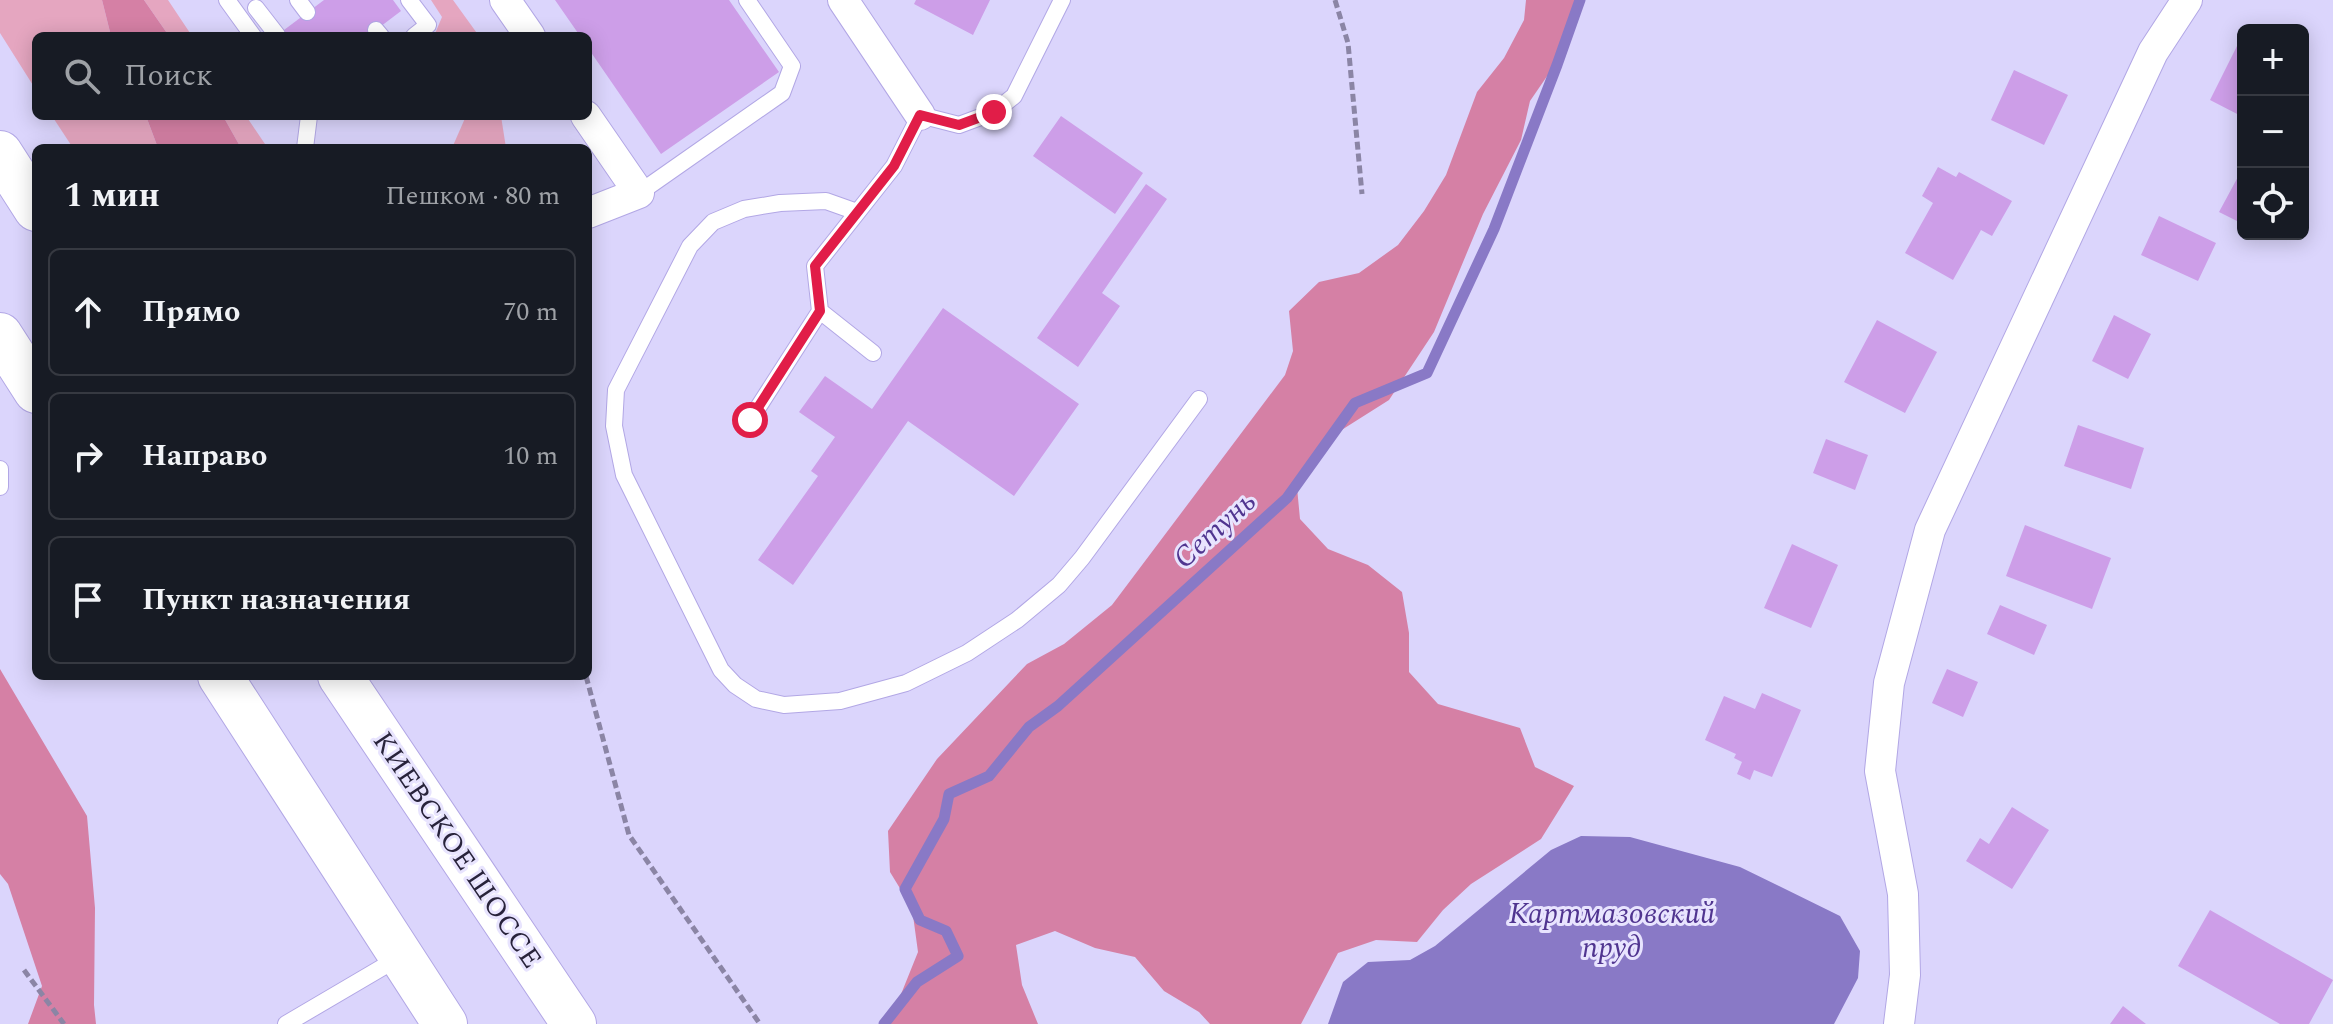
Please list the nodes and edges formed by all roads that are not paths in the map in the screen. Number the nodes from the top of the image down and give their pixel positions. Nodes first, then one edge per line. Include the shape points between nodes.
1 (227, 0) edge
2 (409, 0) edge
3 (505, 0) edge
4 (747, 0) edge
5 (843, 0) edge
6 (1062, 0) edge
7 (2187, 0) edge
8 (262, 4) edge
9 (241, 19) junction
10 (250, 32) edge
11 (276, 32) edge
12 (419, 32) edge
13 (527, 32) edge
14 (920, 115) junction
15 (308, 120) edge
16 (589, 120) edge
17 (306, 144) edge
18 (0, 153) edge
19 (639, 193) junction
20 (32, 203) edge
21 (592, 211) edge
22 (857, 212) junction
23 (820, 311) junction
24 (0, 335) edge
25 (873, 353) dead end
26 (32, 385) edge
27 (1199, 399) dead end
28 (750, 420) dead end
29 (0, 469) edge
30 (0, 487) edge
31 (223, 680) edge
32 (343, 680) edge
33 (401, 956) junction
34 (286, 1024) edge
35 (445, 1024) edge
36 (574, 1024) edge
37 (1899, 1024) edge

1 - 9 lane
2 - 12 lane via 428,25
3 - 13 street
4 - 19 lane via 792,66 782,93
5 - 14 street
6 - 14 lane via 1014,96 994,112 959,125
7 - 37 street via 2153,52 1930,530 1889,683 1880,771 1903,894 1905,975
8 - 9 lane
8 - 11 lane
9 - 10 lane
14 - 22 lane via 894,166
15 - 17 lane
16 - 19 street
18 - 20 highway
19 - 21 street
22 - 23 lane via 815,266
22 - 27 lane via 826,201 780,203 744,209 713,222 690,246 616,390 614,426 624,475 721,670 756,699 784,705 840,701 906,683 1005,628 1059,585 1082,558
23 - 25 lane
23 - 28 lane
24 - 26 highway
29 - 30 lane
31 - 33 highway
32 - 36 highway, КИЕВСКОЕ ШОССЕ
33 - 34 lane
33 - 35 highway

